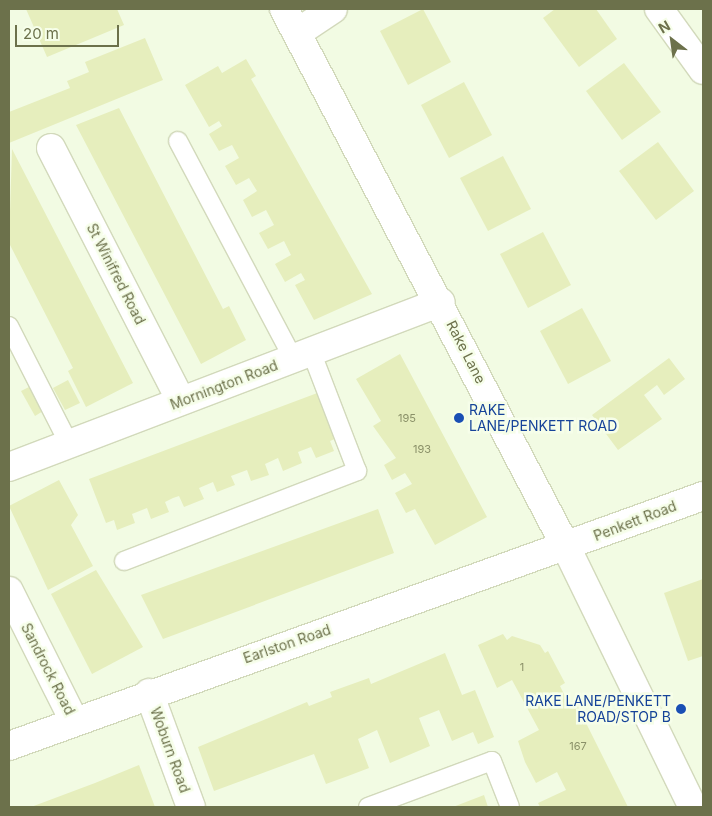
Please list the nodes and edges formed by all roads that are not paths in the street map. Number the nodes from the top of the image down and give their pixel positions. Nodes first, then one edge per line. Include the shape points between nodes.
1 (284, 9) edge
2 (333, 9) edge
3 (659, 9) edge
4 (297, 33) junction
5 (703, 70) edge
6 (178, 141) dead end
7 (51, 148) dead end
8 (440, 302) junction
9 (9, 326) edge
10 (302, 355) junction
11 (181, 401) junction
12 (69, 444) junction
13 (9, 467) edge
14 (703, 496) edge
15 (567, 549) junction
16 (124, 561) dead end
17 (9, 591) edge
18 (149, 693) junction
19 (74, 721) junction
20 (9, 746) edge
21 (191, 807) edge
22 (368, 807) edge
23 (510, 807) edge
24 (693, 807) edge

1 - 4 street, Rake Lane
2 - 4 street
3 - 5 street
4 - 8 street, Rake Lane
6 - 10 lane
7 - 11 street, St Winifred Road
8 - 10 street, Mornington Road
8 - 15 street, Rake Lane
9 - 12 lane
10 - 11 street, Mornington Road
10 - 16 lane via 357,471
11 - 12 street, Mornington Road
12 - 13 street, Mornington Road
14 - 15 street, Penkett Road
15 - 18 street, Earlston Road
15 - 24 street, Rake Lane
17 - 19 street, Sandrock Road
18 - 19 street, Earlston Road
18 - 21 street, Woburn Road
19 - 20 street, Earlston Road
22 - 23 lane via 492,761

